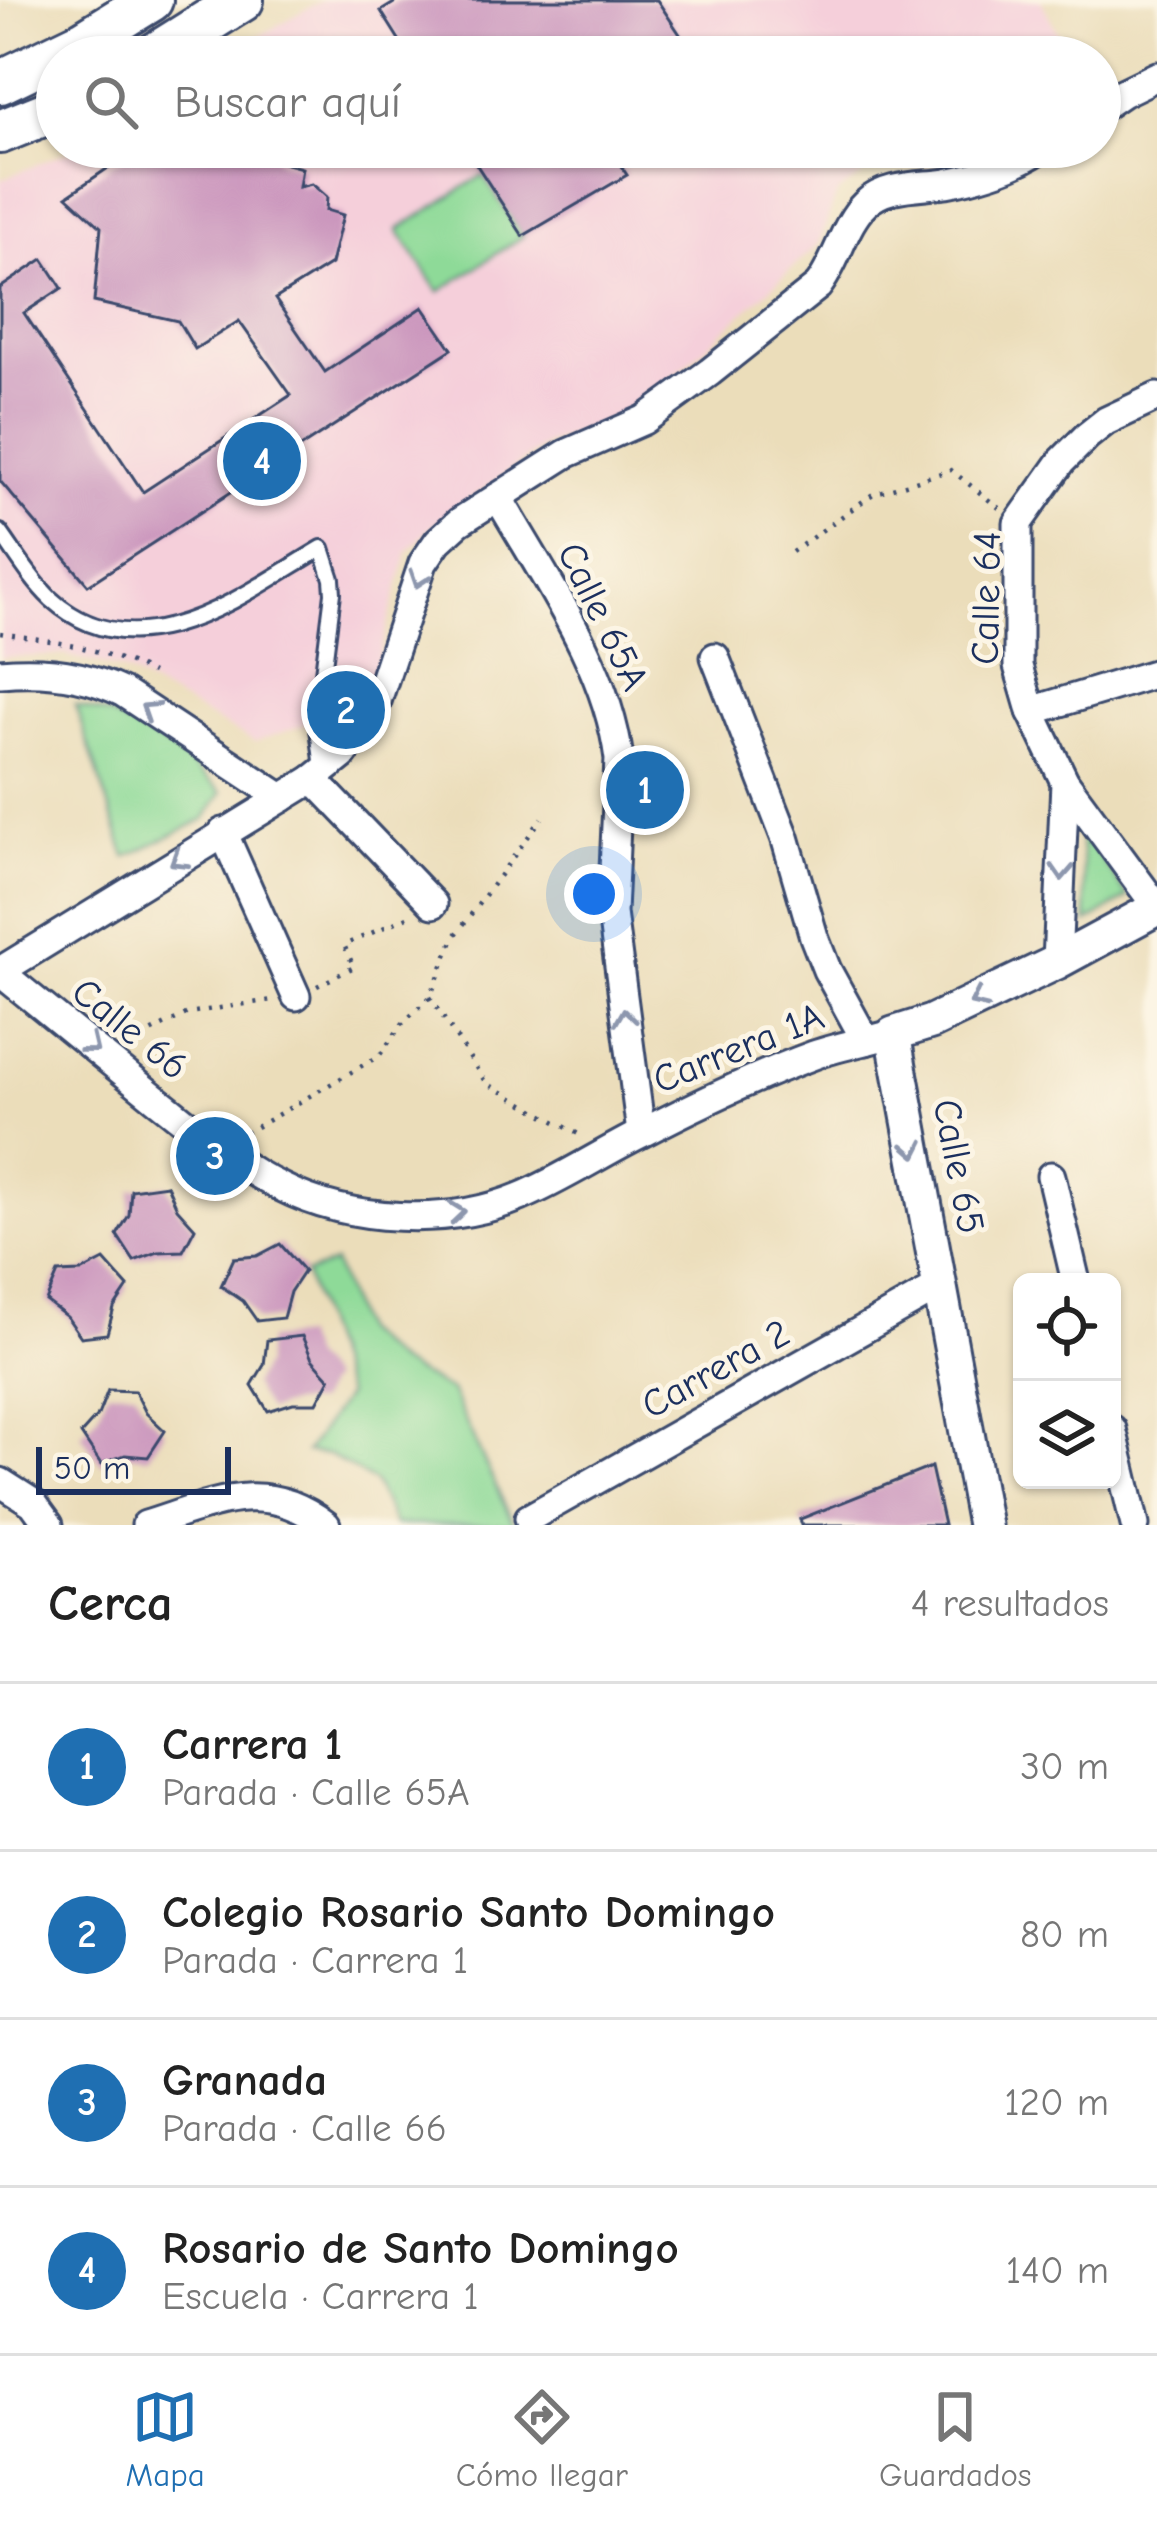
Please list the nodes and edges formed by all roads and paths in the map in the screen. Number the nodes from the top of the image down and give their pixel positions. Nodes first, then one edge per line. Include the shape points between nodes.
1 (151, 0) edge
2 (242, 0) edge
3 (93, 36) edge
4 (185, 36) edge
5 (36, 65) edge
6 (1157, 76) edge
7 (0, 82) edge
8 (1121, 94) edge
9 (36, 117) edge
10 (0, 132) edge
11 (997, 168) edge
12 (1157, 397) edge
13 (498, 497) junction
14 (1018, 523) junction
15 (0, 532) edge
16 (792, 552) dead end
17 (715, 657) dead end
18 (0, 673) edge
19 (1157, 674) edge
20 (1031, 711) junction
21 (318, 776) junction
22 (1066, 782) junction
23 (282, 798) junction
24 (542, 818) dead end
25 (223, 832) junction
26 (434, 904) dead end
27 (1157, 908) edge
28 (1057, 962) junction
29 (0, 971) edge
30 (296, 996) dead end
31 (430, 997) junction
32 (879, 1038) junction
33 (641, 1133) junction
34 (220, 1148) junction
35 (608, 1150) junction
36 (1051, 1176) dead end
37 (340, 1209) joint
38 (1074, 1273) edge
39 (940, 1286) junction
40 (1121, 1467) edge
41 (0, 1482) edge
42 (529, 1518) dead end
43 (49, 1525) edge
44 (146, 1525) edge
45 (326, 1525) edge
46 (984, 1525) edge
47 (1135, 1525) edge

1 - 3 main road
2 - 4 main road
5 - 7 main road
6 - 8 street
9 - 10 main road
11 - 13 street via 879,194 861,206 818,286 710,372 644,420 566,454
12 - 14 street, Calle 64 via 1087,436
13 -> 21 street via 438,541 373,713
33 -> 13 street, Calle 65A via 612,914 620,759 612,717 592,664
14 - 16 path via 951,470 873,494
14 - 20 street, Calle 64 via 1018,666
15 - 21 lane via 68,612 136,632 196,619 322,548 334,593
17 - 32 street, Calle 65 via 820,954
23 -> 18 street via 100,681
19 - 20 street
20 - 22 street, Calle 64
21 - 23 street
21 - 26 street
22 - 27 street, Calle 64
22 -> 28 street, Calle 64
23 - 25 street
24 - 31 path via 455,936
25 -> 29 street
25 - 30 street
27 - 28 street, Carrera 1A
28 -> 32 street, Carrera 1A
29 -> 34 street, Calle 66
31 - 34 path via 379,1056
31 - 35 path via 486,1083
32 - 33 street, Carrera 1A via 817,1054
32 -> 39 street, Calle 65
33 - 35 street, Carrera 1A
34 - 37 street, Calle 66 via 284,1189
37 -> 35 street, Carrera 1A via 486,1209
36 - 38 street
39 - 42 street, Carrera 2
39 - 46 street, Calle 65
40 - 47 street
41 - 43 street
44 - 45 street via 254,1496 280,1499

